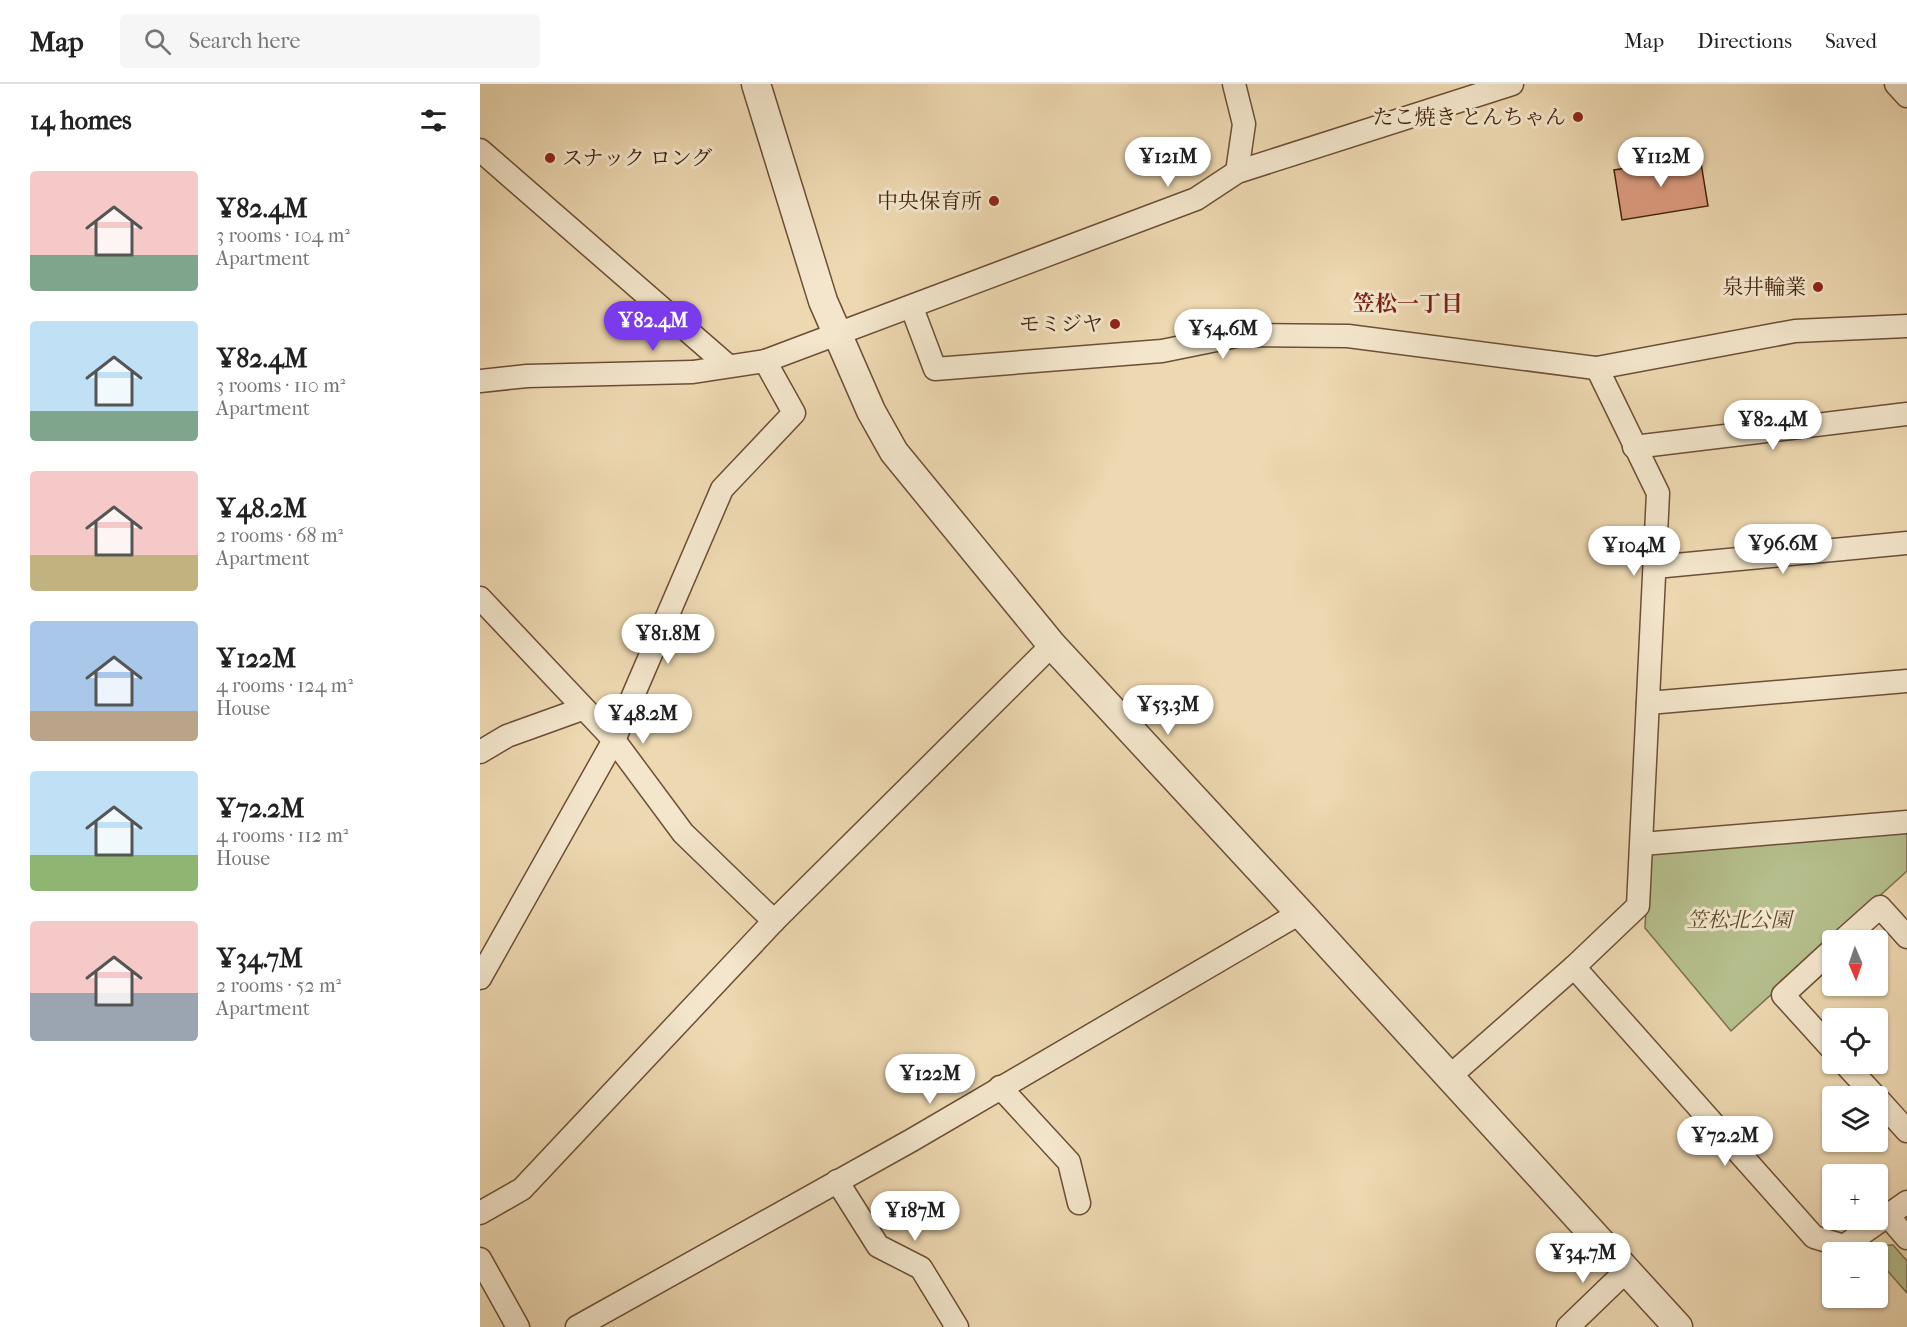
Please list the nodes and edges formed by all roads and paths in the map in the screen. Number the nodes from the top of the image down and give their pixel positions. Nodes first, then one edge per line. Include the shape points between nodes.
1 (756, 84) edge
2 (1234, 84) edge
3 (1512, 84) edge
4 (1896, 84) edge
5 (1907, 96) edge
6 (480, 150) edge
7 (1238, 172) junction
8 (912, 308) junction
9 (1907, 326) edge
10 (837, 335) junction
11 (765, 361) junction
12 (727, 365) junction
13 (1600, 368) junction
14 (480, 381) edge
15 (1907, 414) edge
16 (1634, 447) junction
17 (1907, 543) edge
18 (1655, 567) junction
19 (480, 598) edge
20 (1052, 645) junction
21 (1907, 681) edge
22 (1648, 703) junction
23 (582, 709) junction
24 (614, 740) junction
25 (480, 752) edge
26 (1907, 822) edge
27 (1642, 844) junction
28 (1300, 913) junction
29 (774, 921) junction
30 (1854, 930) edge
31 (1907, 937) edge
32 (1822, 959) edge
33 (1574, 967) junction
34 (480, 978) edge
35 (1822, 1038) edge
36 (1854, 1074) edge
37 (1449, 1077) junction
38 (1866, 1086) edge
39 (1000, 1087) junction
40 (1888, 1110) edge
41 (1907, 1131) edge
42 (837, 1181) junction
43 (1907, 1202) edge
44 (1079, 1203) dead end
45 (480, 1213) edge
46 (1888, 1216) joint
47 (1867, 1230) edge
48 (1907, 1238) edge
49 (480, 1259) edge
50 (1626, 1271) junction
51 (518, 1327) edge
52 (577, 1327) edge
53 (957, 1327) edge
54 (1568, 1327) edge
55 (1678, 1327) edge

1 - 10 street
2 - 7 street via 1244,124
3 - 7 street
4 - 5 street
6 - 12 street
7 - 8 street via 1196,200
8 - 10 street
8 - 13 street via 935,369 1162,351 1241,335 1348,336
9 - 13 street via 1795,331
10 - 11 street
10 - 20 street via 894,452
11 - 12 street
11 - 24 street via 794,413 722,489
12 - 14 street via 693,372 527,376
13 - 16 street
15 - 16 street
16 - 18 street via 1658,493
17 - 18 street
18 - 22 street
19 - 23 street
20 - 28 street
20 - 29 street
21 - 22 street
22 - 27 street
23 - 24 street
23 - 25 street via 507,736
24 - 29 street via 683,833
24 - 34 street
26 - 27 street
27 - 33 street via 1638,906
28 - 37 street
28 - 39 street
29 - 45 street via 522,1189
30 - 31 street via 1880,907
32 - 35 street via 1783,995
33 - 37 street
33 - 47 street via 1814,1237 1844,1246
36 - 38 street
37 - 50 street
39 - 42 street
39 - 44 street via 1069,1162
40 - 41 street
42 - 52 street
42 - 53 street via 878,1246 921,1268
43 - 46 street
46 - 48 street
49 - 51 street
50 - 54 street
50 - 55 street

